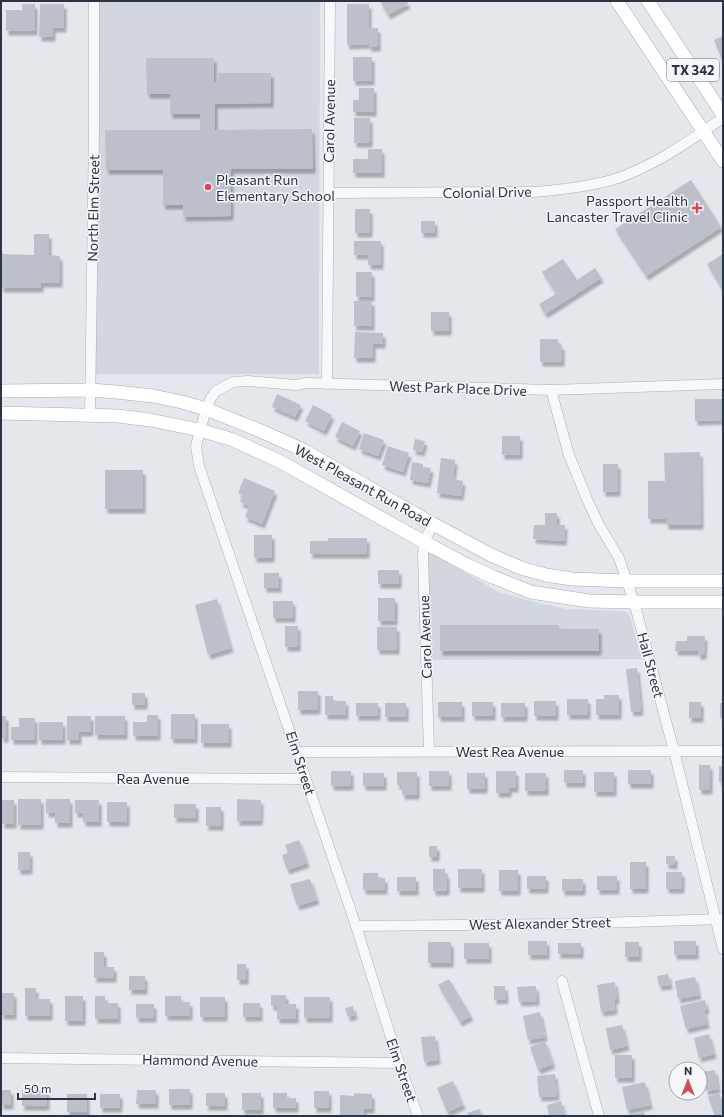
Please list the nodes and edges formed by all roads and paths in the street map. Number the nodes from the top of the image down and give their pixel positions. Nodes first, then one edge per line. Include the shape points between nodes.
1 (94, 1) edge
2 (330, 1) edge
3 (617, 1) edge
4 (648, 1) edge
5 (723, 115) edge
6 (723, 118) edge
7 (704, 131) junction
8 (723, 161) edge
9 (329, 193) junction
10 (327, 384) junction
11 (723, 384) edge
12 (90, 390) junction
13 (551, 390) junction
14 (1, 391) edge
15 (206, 409) junction
16 (1, 413) edge
17 (90, 415) junction
18 (200, 430) junction
19 (432, 524) junction
20 (424, 542) junction
21 (627, 581) junction
22 (723, 581) edge
23 (634, 602) junction
24 (723, 602) edge
25 (429, 751) junction
26 (674, 751) junction
27 (723, 751) edge
28 (298, 752) junction
29 (1, 777) edge
30 (306, 779) junction
31 (719, 919) edge
32 (356, 926) junction
33 (723, 949) edge
34 (562, 982) dead end
35 (1, 1058) edge
36 (399, 1062) junction
37 (418, 1116) edge
38 (599, 1116) edge

1 - 12 street, North Elm Street
2 - 9 street, Carol Avenue
3 - 7 main road, TX 342
4 - 5 main road, TX 342
6 - 7 street, Colonial Drive
7 - 8 main road, TX 342
7 - 9 street, Colonial Drive via 642,168 611,180 566,190
9 - 10 street, Carol Avenue
10 - 13 street, West Park Place Drive
10 - 15 street, West Park Place Drive via 233,382 216,390
11 - 13 street, West Park Place Drive
12 - 14 main road, West Pleasant Run Road
12 - 15 main road, West Pleasant Run Road via 153,396
12 - 17 street, North Elm Street
13 - 21 street, Hall Street via 572,462 586,499 620,558
15 - 18 street, Elm Street
15 - 19 main road, West Pleasant Run Road via 303,450
16 - 17 main road, West Pleasant Run Road
17 - 18 main road, West Pleasant Run Road via 144,419
18 - 20 main road, West Pleasant Run Road via 233,440 280,461
18 - 28 street, Elm Street via 196,446 199,466
19 - 20 street, Carol Avenue
19 - 21 main road, West Pleasant Run Road via 490,555 521,568 572,579
20 - 23 main road, West Pleasant Run Road via 493,578 531,592 589,601
20 - 25 street, Carol Avenue
21 - 22 main road, West Pleasant Run Road
21 - 23 street, Hall Street
23 - 24 main road, West Pleasant Run Road
23 - 26 street, Hall Street
25 - 26 street, West Rea Avenue
25 - 28 street, West Rea Avenue
26 - 27 street, West Rea Avenue
26 - 31 street, Hall Street
28 - 30 street, Elm Street
29 - 30 street, Rea Avenue
30 - 32 street, Elm Street
31 - 32 street, West Alexander Street via 568,924
31 - 33 street, Hall Street
32 - 36 street, Elm Street
34 - 38 street
35 - 36 street, Hammond Avenue
36 - 37 street, Elm Street

